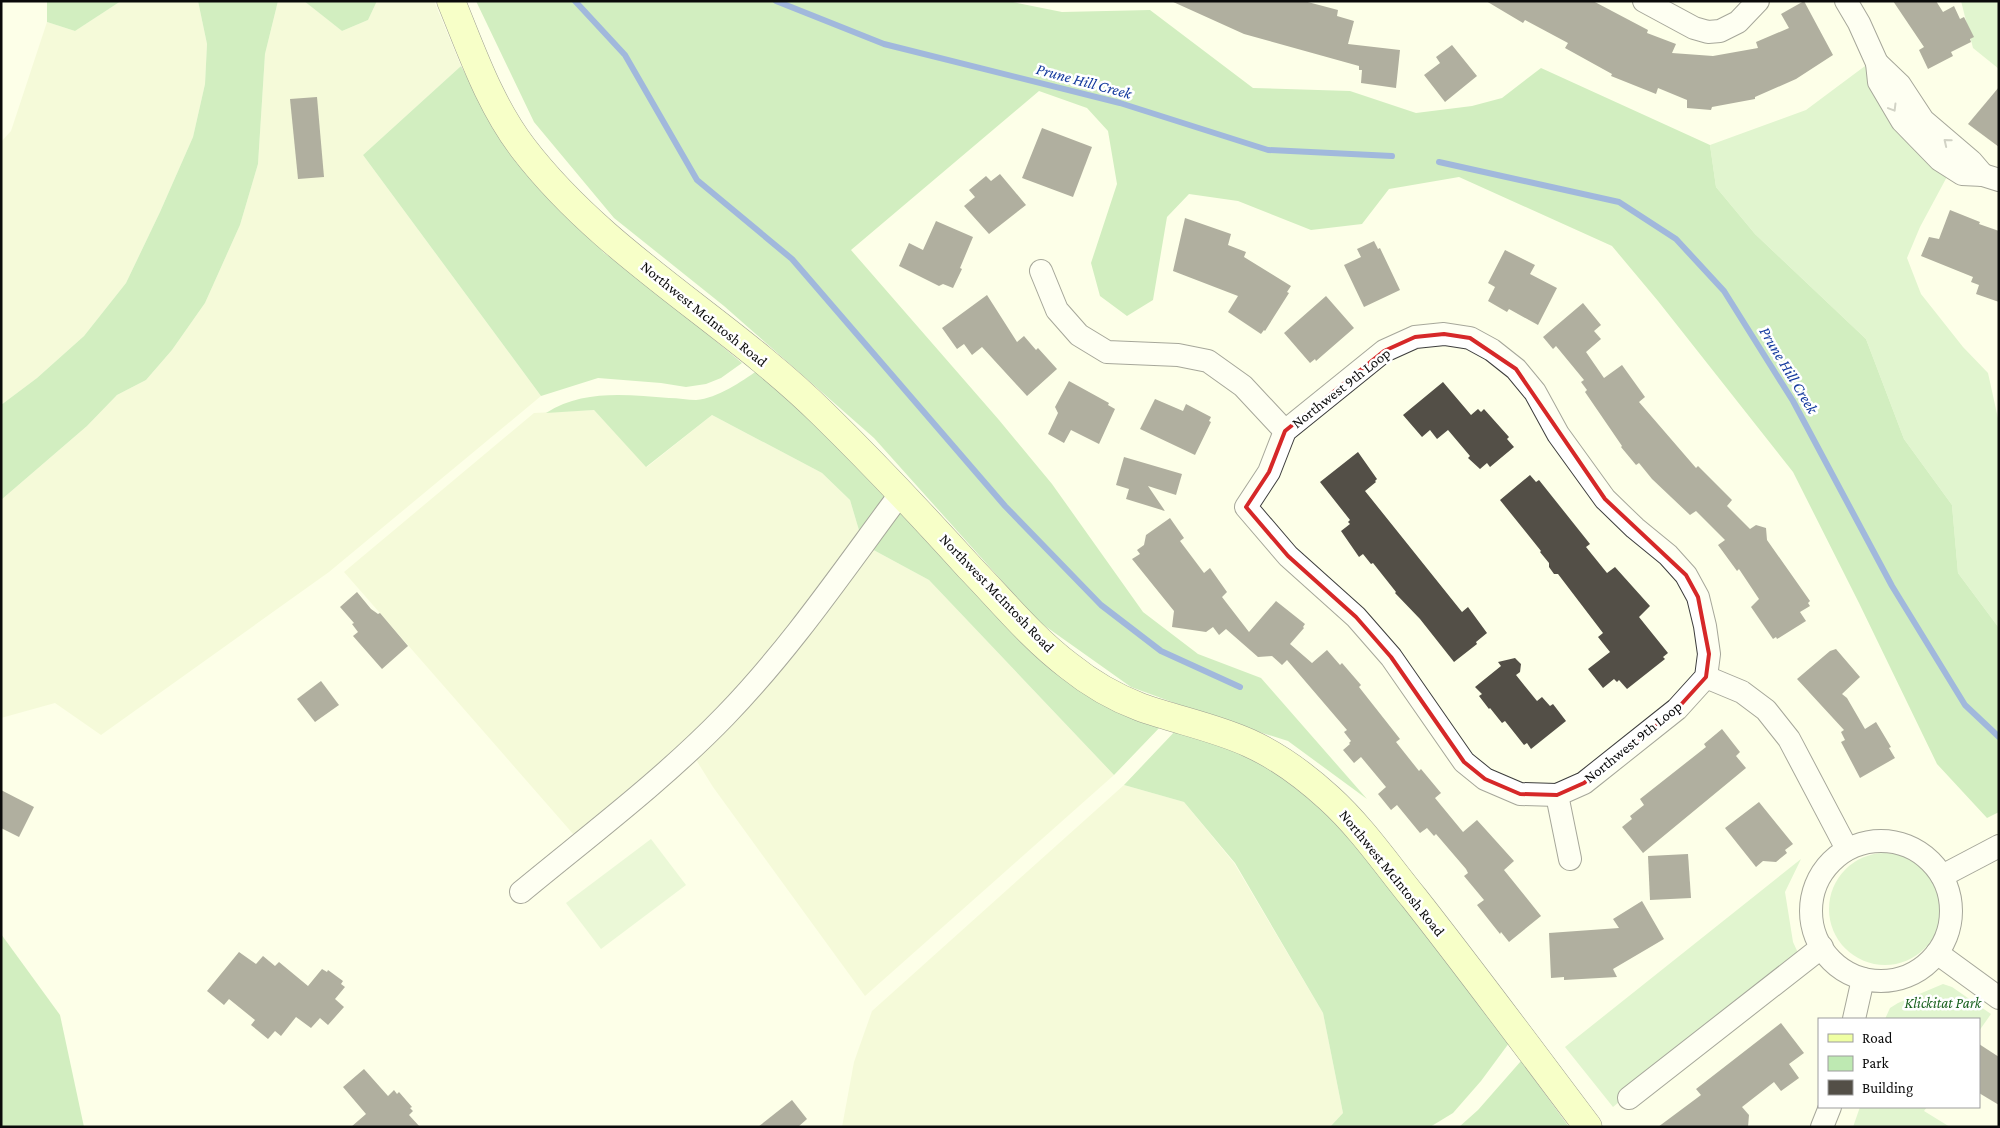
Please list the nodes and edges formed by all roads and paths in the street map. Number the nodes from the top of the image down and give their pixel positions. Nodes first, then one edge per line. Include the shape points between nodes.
1 (451, 1) edge
2 (1644, 1) edge
3 (1758, 1) edge
4 (1846, 1) edge
5 (1991, 177) edge
6 (1041, 272) dead end
7 (1284, 431) junction
8 (901, 493) junction
9 (1706, 677) junction
10 (1557, 795) junction
11 (1999, 846) edge
12 (1847, 849) junction
13 (1570, 859) dead end
14 (1942, 876) junction
15 (521, 892) dead end
16 (1822, 947) junction
17 (1937, 953) junction
18 (1863, 978) junction
19 (1999, 998) edge
20 (1854, 1018) edge
21 (1630, 1098) dead end
22 (1830, 1108) edge
23 (1588, 1127) edge
24 (1822, 1127) edge

1 - 8 street, Northwest McIntosh Road via 494,104 523,148 563,193 598,228 760,358 819,410
2 - 3 street via 1694,28 1720,32 1738,22
4 - 5 street via 1878,63 1900,85 1923,120
6 - 7 street via 1057,310 1078,336 1108,352 1178,355 1208,360 1243,386
7 - 9 street, Northwest 9th Loop via 1384,351 1415,337 1444,334 1470,338 1492,350 1516,369 1535,392 1558,434 1605,499 1686,575 1698,596 1705,626 1709,654
7 - 10 street, Northwest 9th Loop via 1269,472 1246,507 1288,556 1356,616 1391,657 1464,762 1485,779 1520,794
8 - 15 street via 780,653 725,716 668,770
8 - 23 street, Northwest McIntosh Road via 1017,618 1067,665 1103,690 1138,706 1252,744 1280,760 1332,800 1440,931
9 - 10 street, Northwest 9th Loop via 1677,709 1584,783
9 - 12 street via 1742,692 1766,710 1789,739
10 - 13 street
11 - 14 street
12 - 14 street via 1864,842 1900,843 1917,850
12 - 16 street via 1826,867 1812,898 1811,919
14 - 17 street via 1951,907 1950,924
16 - 18 street via 1828,957 1844,970
16 - 21 street
17 - 18 street via 1922,968 1904,977 1883,981
17 - 19 street
18 - 20 street
22 - 24 street

